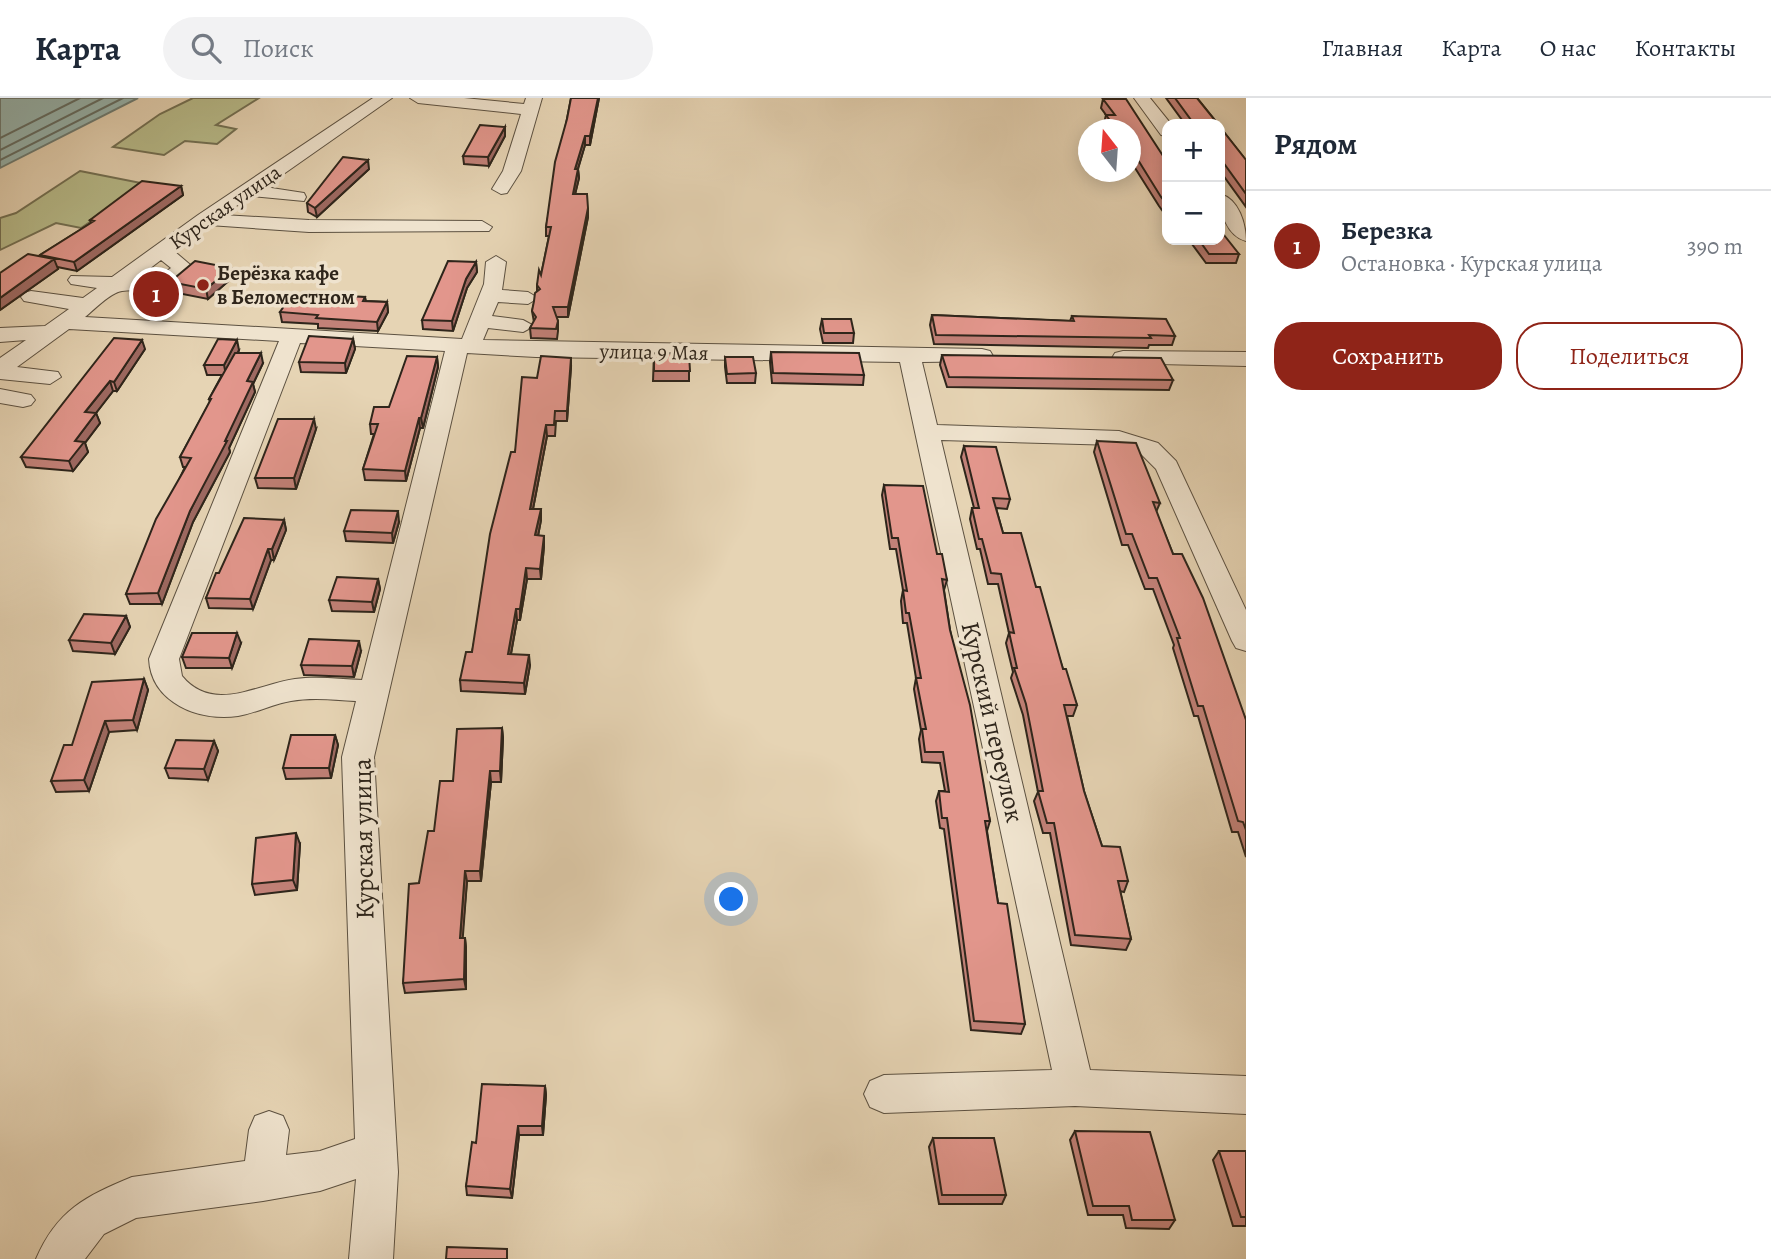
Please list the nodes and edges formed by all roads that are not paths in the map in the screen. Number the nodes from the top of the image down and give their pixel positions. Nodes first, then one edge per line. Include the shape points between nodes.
1 (384, 98) edge
2 (1142, 98) edge
3 (415, 101) edge
4 (532, 104) edge
5 (1162, 124) edge
6 (296, 158) junction
7 (321, 161) dead end
8 (502, 189) dead end
9 (249, 190) junction
10 (297, 197) dead end
11 (1225, 207) edge
12 (205, 219) junction
13 (482, 227) dead end
14 (1246, 235) edge
15 (134, 242) dead end
16 (158, 254) junction
17 (113, 257) dead end
18 (490, 266) dead end
19 (78, 280) dead end
20 (116, 284) junction
21 (31, 297) dead end
22 (528, 298) dead end
23 (87, 305) junction
24 (481, 309) junction
25 (523, 326) dead end
26 (51, 332) junction
27 (0, 335) edge
28 (292, 336) junction
29 (82, 344) dead end
30 (464, 346) junction
31 (910, 356) junction
32 (1008, 357) edge
33 (1106, 358) edge
34 (1246, 359) edge
35 (3, 364) edge
36 (50, 377) dead end
37 (928, 432) junction
38 (1246, 641) edge
39 (374, 691) junction
40 (1074, 1088) junction
41 (884, 1094) dead end
42 (1246, 1095) edge
43 (269, 1130) dead end
44 (376, 1152) junction
45 (263, 1181) junction
46 (61, 1253) edge
47 (371, 1259) edge

1 - 6 street, Курская улица
2 - 5 street
3 - 4 street
4 - 8 street
6 - 7 street
6 - 9 street, Курская улица
9 - 10 street
9 - 12 street, Курская улица
11 - 14 street
12 - 13 street via 351,234
12 - 16 street, Курская улица
15 - 16 street
16 - 17 street
16 - 20 street, Курская улица
16 - 20 street via 184,268 159,286
18 - 24 street, Курская улица
19 - 20 street
20 - 23 street, Курская улица
21 - 23 street
22 - 24 street
23 - 26 street, Курская улица
24 - 25 street
24 - 30 street, Курская улица
26 - 27 street
26 - 28 street, улица 9 Мая
26 - 29 street
26 - 35 street, Курская улица
28 - 30 street, улица 9 Мая
28 - 39 street via 163,667 166,682 211,705 227,707 291,690
30 - 31 street, улица 9 Мая
30 - 39 street, Курская улица
31 - 32 street, улица 9 Мая
31 - 37 street, Курский переулок
33 - 34 street
35 - 36 street
37 - 38 street via 1119,438 1149,448 1167,466
37 - 40 street, Курский переулок
39 - 44 street, Курская улица via 358,757
40 - 41 street
40 - 42 street
43 - 45 street
44 - 45 street via 320,1171
44 - 47 street, Курская улица
45 - 46 street via 132,1198 89,1219

